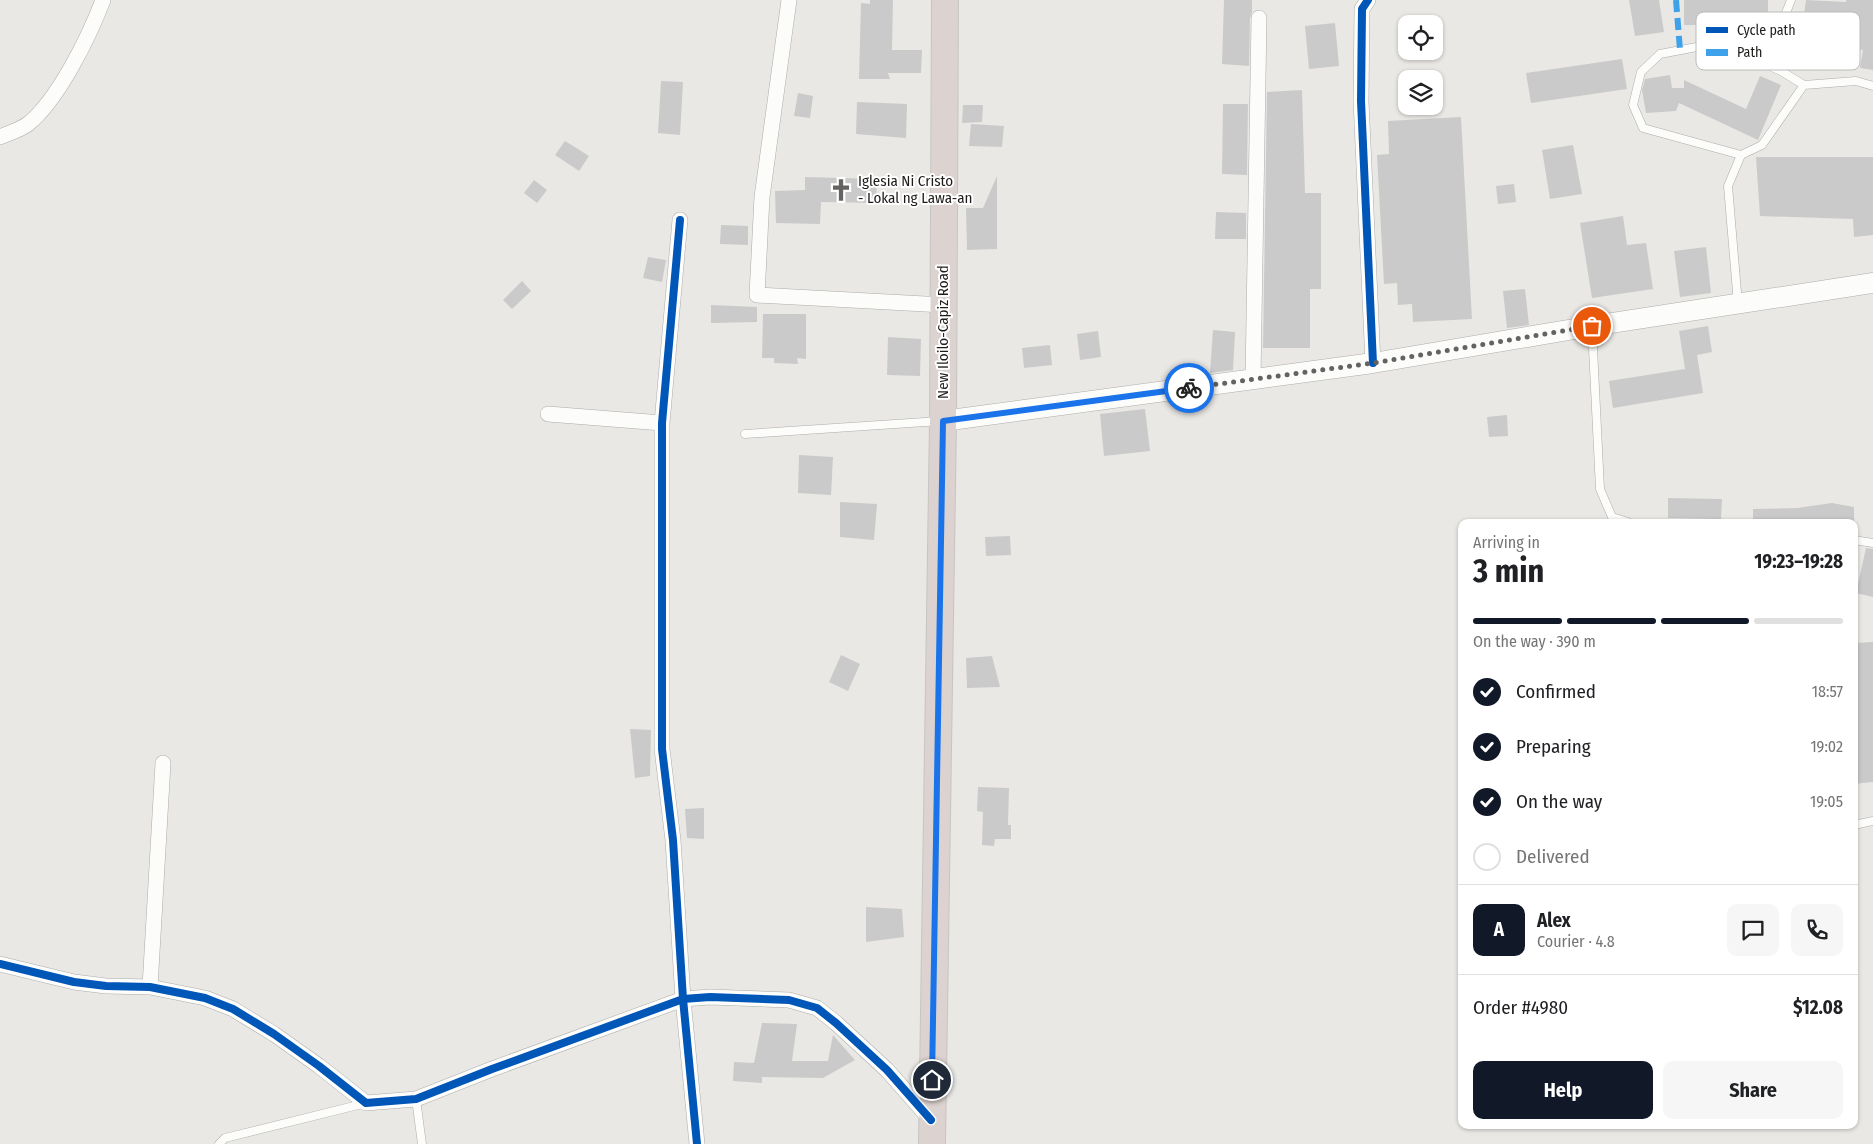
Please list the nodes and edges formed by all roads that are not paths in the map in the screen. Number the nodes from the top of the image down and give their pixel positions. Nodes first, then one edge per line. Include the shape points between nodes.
1 (103, 0) edge
2 (788, 0) edge
3 (945, 0) edge
4 (1368, 0) edge
5 (1791, 0) edge
6 (1786, 12) edge
7 (1258, 18) dead end
8 (1696, 47) edge
9 (1777, 70) edge
10 (1804, 85) junction
11 (1873, 86) edge
12 (0, 137) edge
13 (1741, 155) junction
14 (680, 220) dead end
15 (1873, 283) edge
16 (944, 304) junction
17 (1738, 304) junction
18 (1592, 326) junction
19 (1373, 363) junction
20 (1253, 379) junction
21 (548, 414) dead end
22 (943, 421) junction
23 (662, 423) junction
24 (745, 434) dead end
25 (1617, 519) edge
26 (1858, 540) edge
27 (1873, 542) edge
28 (163, 763) dead end
29 (1873, 821) edge
30 (1858, 824) edge
31 (0, 964) edge
32 (150, 987) junction
33 (683, 999) junction
34 (416, 1099) junction
35 (366, 1103) junction
36 (931, 1132) edge
37 (219, 1144) edge
38 (422, 1144) edge
39 (697, 1144) edge

1 - 12 street via 55,95 27,124
2 - 16 street via 762,197 758,295
3 - 16 highway, New Iloilo-Capiz Road
4 - 19 street via 1362,9 1361,101
5 - 6 lane
7 - 20 street
8 - 13 lane via 1660,54 1640,72 1633,105 1643,128
9 - 10 lane
10 - 11 lane via 1856,82
10 - 13 lane via 1762,145
13 - 17 lane via 1728,186
14 - 23 street
15 - 17 main road
16 - 22 highway, New Iloilo-Capiz Road
17 - 18 main road
18 - 19 main road
18 - 25 lane via 1600,489 1612,517
19 - 20 main road
20 - 22 main road
21 - 23 street
22 - 24 lane
22 - 36 highway, New Iloilo-Capiz Road
23 - 33 street via 662,749 673,840
26 - 27 lane
28 - 32 street
29 - 30 lane
31 - 32 street via 74,982
32 - 35 street via 205,998 233,1010 274,1034
33 - 34 street
33 - 36 street via 789,1000 816,1008 888,1070
33 - 39 street
34 - 35 street
34 - 38 lane
35 - 37 lane via 225,1138

